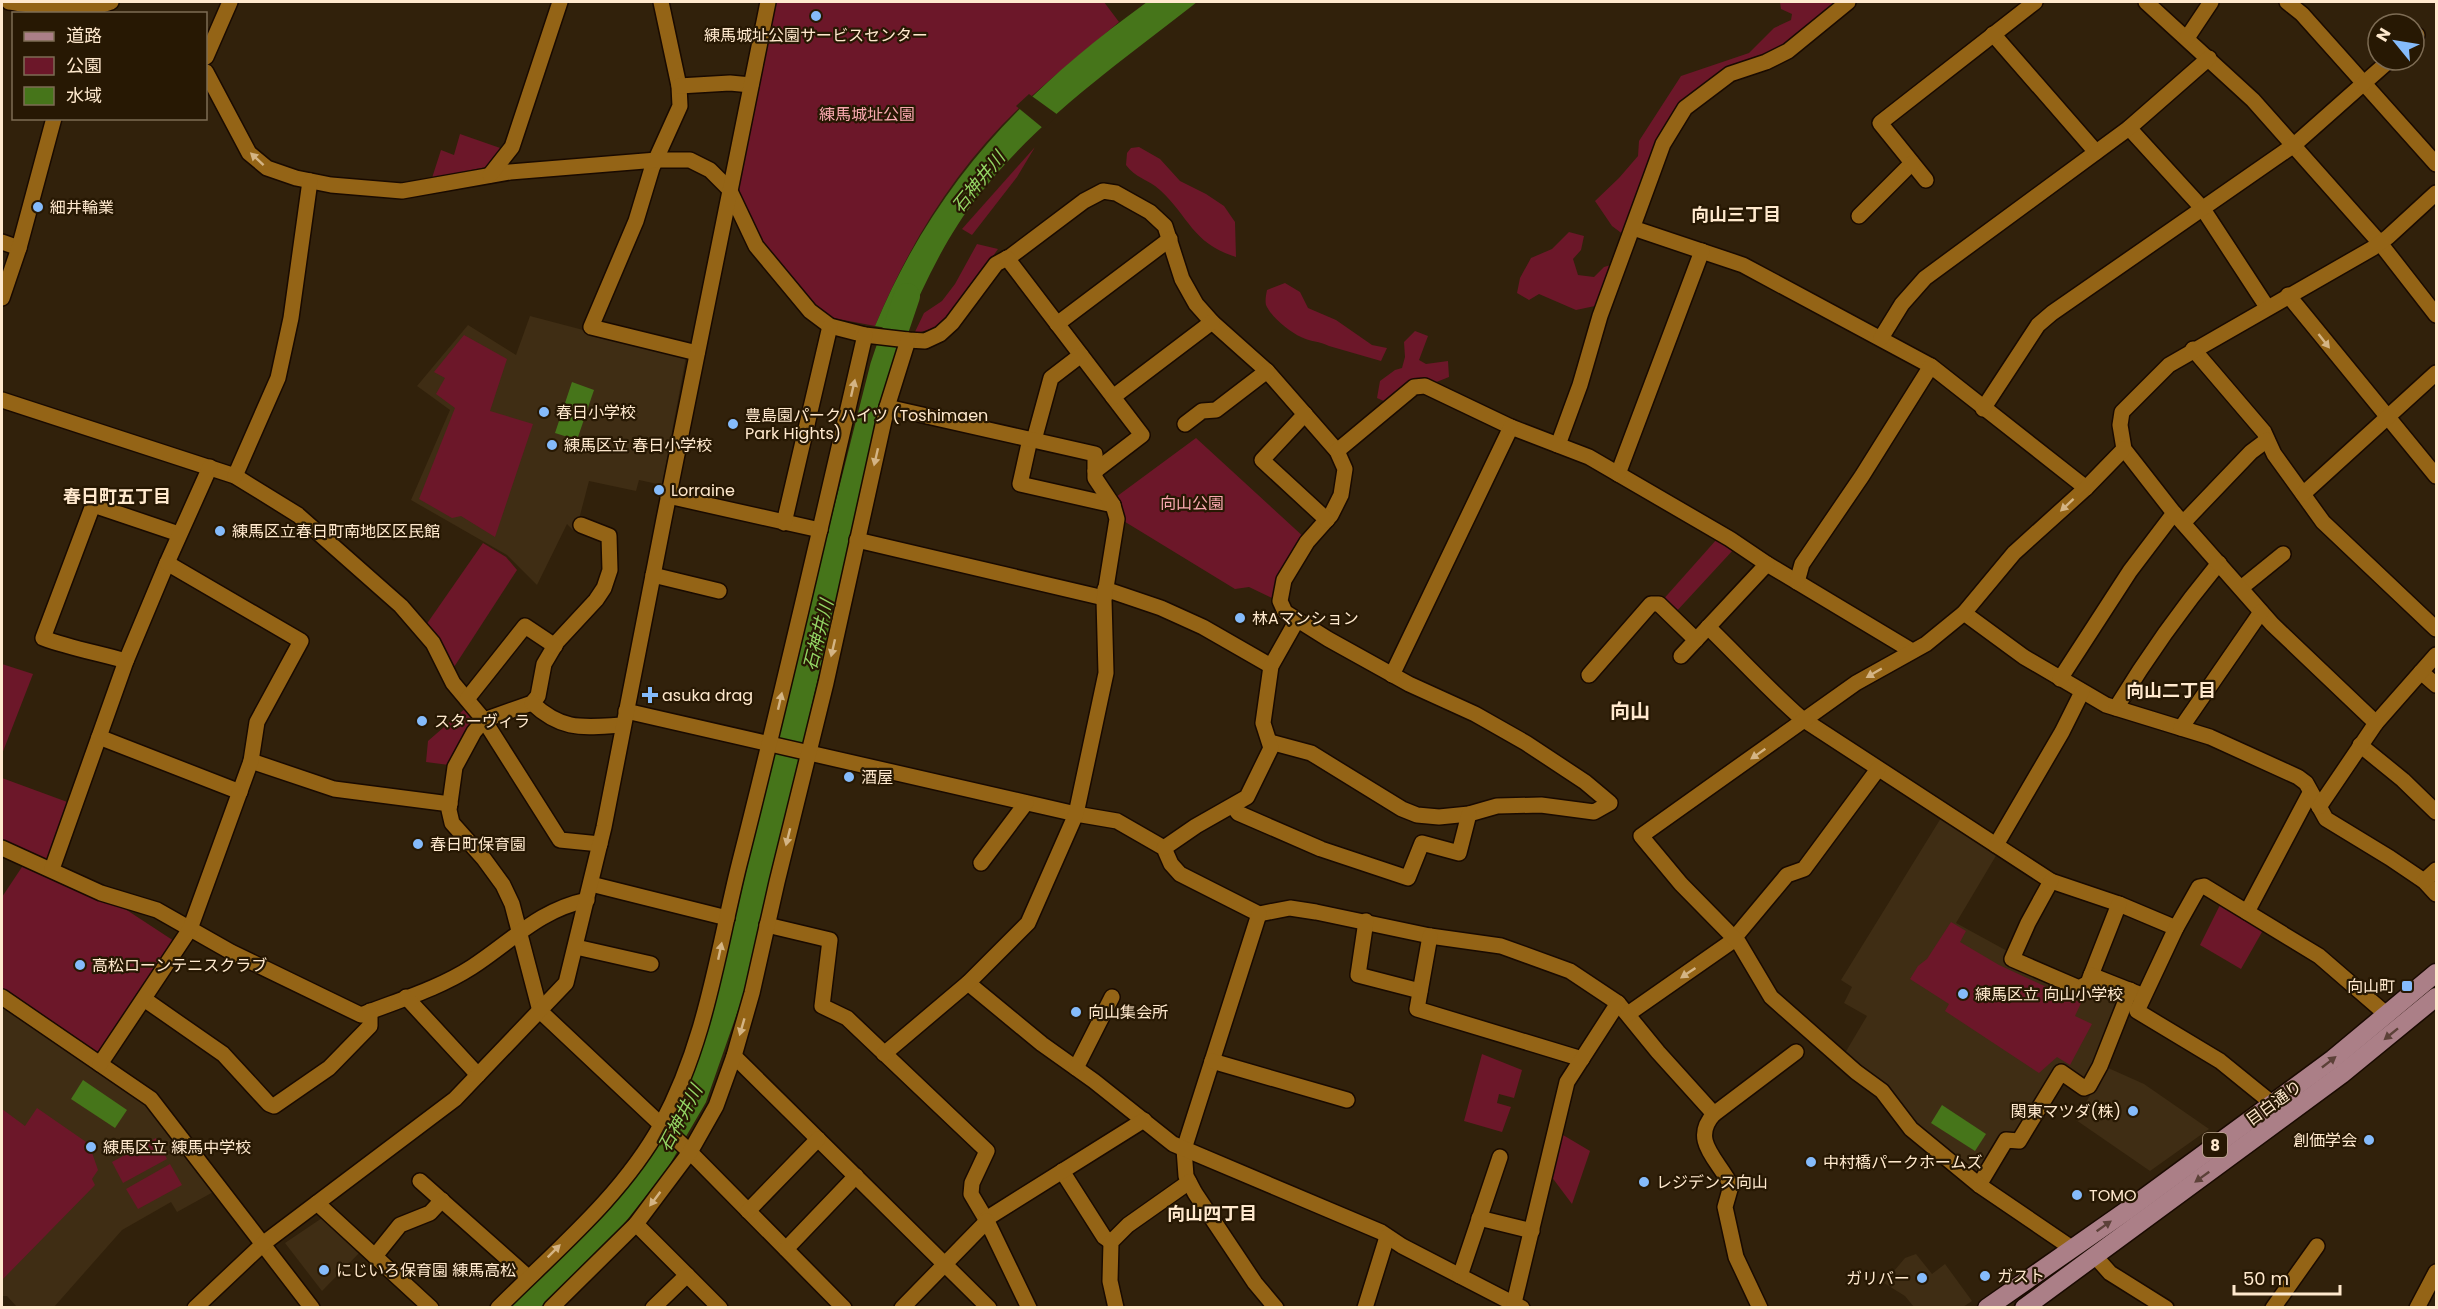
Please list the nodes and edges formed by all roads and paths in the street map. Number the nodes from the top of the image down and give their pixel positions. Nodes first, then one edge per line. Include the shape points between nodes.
1 (9, 2) edge
2 (111, 2) edge
3 (230, 2) edge
4 (560, 2) edge
5 (662, 2) edge
6 (768, 2) edge
7 (1848, 2) edge
8 (2035, 2) edge
9 (2146, 2) edge
10 (2211, 2) edge
11 (2287, 2) edge
12 (27, 3) edge
13 (95, 11) edge
14 (66, 12) edge
15 (1993, 34) junction
16 (2187, 38) junction
17 (207, 55) edge
18 (2209, 58) junction
19 (2377, 72) edge
20 (207, 74) edge
21 (2364, 84) junction
22 (751, 85) junction
23 (679, 86) junction
24 (53, 120) edge
25 (2129, 128) junction
26 (2294, 145) junction
27 (2096, 152) junction
28 (657, 160) junction
29 (1912, 163) junction
30 (2436, 164) edge
31 (490, 175) junction
32 (1926, 180) dead end
33 (309, 181) junction
34 (729, 189) junction
35 (2436, 193) edge
36 (2203, 209) junction
37 (1859, 216) dead end
38 (1633, 228) junction
39 (1170, 239) junction
40 (2, 242) edge
41 (2380, 243) junction
42 (19, 248) junction
43 (1702, 251) junction
44 (1007, 258) junction
45 (2288, 295) junction
46 (2, 298) edge
47 (2267, 307) junction
48 (2436, 315) edge
49 (1212, 322) junction
50 (1057, 324) junction
51 (830, 326) junction
52 (866, 334) junction
53 (1881, 338) junction
54 (908, 340) junction
55 (2193, 349) junction
56 (697, 353) junction
57 (1081, 355) junction
58 (1931, 366) junction
59 (1267, 371) junction
60 (2436, 373) edge
61 (1113, 397) junction
62 (2, 400) edge
63 (887, 407) junction
64 (1983, 409) junction
65 (1305, 414) junction
66 (2388, 418) junction
67 (1185, 424) dead end
68 (1511, 427) junction
69 (1032, 440) junction
70 (2267, 440) junction
71 (1558, 444) junction
72 (2124, 449) junction
73 (1337, 451) junction
74 (210, 467) junction
75 (1095, 471) junction
76 (1618, 474) junction
77 (235, 476) junction
78 (2436, 476) edge
79 (2086, 488) junction
80 (2303, 494) junction
81 (668, 496) junction
82 (1113, 505) junction
83 (2179, 518) junction
84 (1327, 520) junction
85 (784, 523) junction
86 (581, 525) dead end
87 (820, 530) junction
88 (179, 534) junction
89 (857, 540) junction
90 (2283, 554) dead end
91 (167, 563) junction
92 (2219, 563) junction
93 (1767, 564) junction
94 (652, 575) junction
95 (1797, 582) junction
96 (2241, 588) junction
97 (718, 591) dead end
98 (1104, 593) junction
99 (2261, 612) junction
100 (1964, 613) junction
101 (1297, 620) junction
102 (1708, 627) junction
103 (2436, 629) edge
104 (1696, 640) junction
105 (555, 646) junction
106 (1912, 651) junction
107 (2436, 655) edge
108 (1681, 656) dead end
109 (126, 661) junction
110 (1271, 666) junction
111 (2421, 672) junction
112 (1392, 675) junction
113 (1589, 675) dead end
114 (2060, 680) junction
115 (2436, 685) edge
116 (2082, 692) junction
117 (467, 699) junction
118 (532, 704) junction
119 (2116, 708) junction
120 (625, 718) junction
121 (484, 720) junction
122 (1806, 721) junction
123 (2376, 723) junction
124 (2181, 728) junction
125 (99, 737) junction
126 (770, 742) junction
127 (1270, 742) junction
128 (2360, 745) junction
129 (809, 753) junction
130 (251, 761) junction
131 (1878, 769) junction
132 (240, 792) junction
133 (2310, 793) junction
134 (1026, 803) junction
135 (450, 804) junction
136 (1233, 806) junction
137 (2319, 807) junction
138 (2436, 812) edge
139 (1076, 814) junction
140 (1469, 814) junction
141 (600, 844) junction
142 (1996, 845) junction
143 (2, 848) edge
144 (1164, 848) junction
145 (981, 863) dead end
146 (52, 869) junction
147 (2436, 870) edge
148 (2051, 881) junction
149 (2424, 881) junction
150 (591, 884) junction
151 (2436, 894) edge
152 (587, 900) junction
153 (2119, 904) junction
154 (2247, 912) junction
155 (1259, 914) junction
156 (727, 918) junction
157 (1366, 921) junction
158 (767, 925) junction
159 (2176, 928) junction
160 (190, 929) junction
161 (519, 933) junction
162 (1430, 936) junction
163 (1734, 938) junction
164 (576, 947) junction
165 (651, 964) dead end
166 (2436, 973) edge
167 (2091, 975) junction
168 (968, 983) junction
169 (1420, 991) junction
170 (2137, 993) junction
171 (2, 997) edge
172 (406, 997) junction
173 (1112, 997) dead end
174 (2436, 997) edge
175 (144, 999) junction
176 (1623, 1009) junction
177 (370, 1011) junction
178 (540, 1011) junction
179 (2386, 1014) junction
180 (1796, 1052) dead end
181 (885, 1054) junction
182 (734, 1056) junction
183 (1582, 1059) junction
184 (1212, 1061) junction
185 (100, 1064) junction
186 (1076, 1068) junction
187 (478, 1075) junction
188 (1347, 1100) dead end
189 (2273, 1104) junction
190 (1714, 1114) junction
191 (1144, 1120) junction
192 (660, 1125) junction
193 (818, 1139) junction
194 (1184, 1149) junction
195 (690, 1152) junction
196 (1500, 1157) dead end
197 (1062, 1171) junction
198 (856, 1176) junction
199 (420, 1181) dead end
200 (1189, 1182) junction
201 (1979, 1185) junction
202 (442, 1200) junction
203 (317, 1203) junction
204 (748, 1211) junction
205 (1479, 1218) junction
206 (987, 1220) junction
207 (636, 1224) junction
208 (1532, 1231) junction
209 (1387, 1237) junction
210 (1111, 1242) junction
211 (264, 1243) junction
212 (2317, 1246) dead end
213 (786, 1249) junction
214 (2073, 1249) junction
215 (2094, 1255) junction
216 (375, 1256) junction
217 (944, 1264) junction
218 (2436, 1272) edge
219 (687, 1275) junction
220 (1460, 1276) junction
221 (528, 1277) junction
222 (202, 1305) edge
223 (1267, 1305) edge
224 (1518, 1305) edge
225 (555, 1306) edge
226 (1027, 1307) edge
227 (312, 1308) edge
228 (431, 1308) edge
229 (498, 1308) edge
230 (653, 1308) edge
231 (720, 1308) edge
232 (844, 1308) edge
233 (902, 1308) edge
234 (988, 1308) edge
235 (1116, 1308) edge
236 (1365, 1308) edge
237 (1760, 1308) edge
238 (1987, 1308) edge
239 (2024, 1308) edge
240 (2166, 1308) edge
241 (2273, 1308) edge
242 (2417, 1308) edge

1 - 12 street
2 - 13 street
3 - 17 street
4 - 31 street via 512,147
5 - 23 street
6 - 22 street
7 - 38 street via 1788,51 1730,74 1685,108 1664,144
8 - 15 street
9 - 16 street
10 - 16 street
11 - 21 street
12 - 14 street
13 - 14 street
15 - 27 street
15 - 29 street via 1880,123
16 - 18 street
18 - 25 street
18 - 26 street
19 - 21 street
33 -> 20 street via 267,168 249,153
21 - 26 street
21 - 30 street
22 - 23 street
22 - 34 street
23 - 28 street via 680,106
24 - 42 street
25 - 27 street
25 - 36 street
26 - 36 street
26 - 41 street
27 - 53 street via 1925,278 1902,304
28 - 31 street
28 - 34 street via 690,160 710,170
28 - 56 street via 591,327
29 - 32 street
29 - 37 street
31 - 33 street via 402,191
33 - 77 street via 291,318 278,378
34 - 51 street via 756,246 810,311
34 - 56 street
35 - 41 street
36 - 47 street
36 - 64 street via 2038,325
38 - 43 street
38 - 71 street
39 - 44 street via 1165,226 1150,212 1116,193 1103,191
39 - 49 street via 1189,293
39 - 50 street
40 - 42 street
41 - 45 street
41 - 48 street
42 - 46 street
43 - 53 street via 1743,264
43 - 76 street
44 - 50 street
44 - 54 street via 996,264 940,334 925,341
45 - 47 street
45 -> 66 street
47 - 55 street
49 - 59 street
49 - 61 street
50 - 57 street
51 - 52 street
51 - 85 street
52 - 54 street
87 -> 52 street
53 - 58 street
54 - 63 street
55 - 70 street
55 - 72 street via 2169,365 2122,412
56 - 81 street
57 - 61 street
57 - 69 street via 1051,378
58 - 64 street
58 - 95 street via 1802,564
59 - 65 street
59 - 67 street via 1216,410 1203,411
60 - 66 street
61 - 75 street via 1142,435
62 - 74 street
63 - 69 street
63 -> 89 street
64 - 79 street
65 - 73 street
65 - 84 street via 1262,460
66 - 78 street
66 - 80 street
68 - 71 street
68 - 73 street via 1425,387 1414,387
68 - 112 street
69 - 75 street via 1095,454
69 - 82 street via 1020,484
70 - 80 street
70 - 83 street
71 - 76 street
72 - 79 street
72 - 83 street
73 - 84 street via 1345,480
74 - 77 street
74 - 88 street
75 - 82 street via 1095,478
76 - 93 street
77 - 117 street via 298,514 401,606 433,643 453,683
79 -> 100 street via 2014,553
80 - 103 street via 2330,528
81 - 85 street
81 - 94 street
82 - 98 street via 1117,519
83 - 92 street
83 - 114 street via 2130,571
84 - 101 street via 1306,542 1284,580 1280,601
85 - 87 street
86 - 105 street via 609,536 610,570 596,600
126 -> 87 street
88 - 91 street
88 - 109 street via 93,505 43,638
89 - 98 street
89 -> 129 street
90 - 96 street
91 - 109 street
91 - 130 street via 301,641 257,722
92 - 96 street
92 - 119 street via 2190,598
93 - 95 street
93 - 102 street
94 - 97 street
94 - 120 street
95 - 106 street
96 - 99 street
98 - 110 street via 1161,608
98 - 139 street via 1106,673
99 - 123 street
99 - 124 street
100 - 106 street
100 - 114 street
101 - 110 street
101 - 112 street
102 - 104 street
102 - 122 street via 1767,688
104 - 108 street
104 - 113 street via 1659,604 1651,603
105 - 117 street via 525,626
105 - 118 street via 544,664 538,696
106 -> 122 street via 1856,683
107 - 111 street
109 - 125 street
110 - 127 street via 1263,723
111 - 115 street
111 - 123 street
112 - 140 street via 1526,743 1610,803 1594,812 1541,805 1497,806
114 - 116 street
116 - 119 street
116 - 142 street
117 - 121 street
118 - 120 street via 546,717 563,724 585,727
118 - 121 street
119 - 124 street
120 - 126 street
120 - 141 street
121 - 135 street via 455,767
121 - 141 street via 560,840
122 - 131 street
122 -> 163 street via 1641,836
123 - 128 street
124 - 133 street via 2298,777
125 - 132 street
125 - 146 street
126 - 129 street
126 - 156 street
127 - 136 street via 1257,779 1246,797
127 - 140 street via 1311,753 1417,815
128 - 137 street
128 - 138 street
129 - 134 street
129 -> 158 street
130 - 132 street
130 - 135 street via 334,789
131 - 142 street
131 - 163 street via 1804,869 1787,875
132 - 160 street
133 - 137 street
133 - 154 street
134 - 139 street
134 - 145 street
135 - 161 street via 452,822 503,885
136 - 140 street via 1238,813 1321,849 1408,878 1422,843 1459,854
136 - 144 street
137 - 149 street via 2326,819
139 - 144 street via 1117,821
139 - 168 street via 1028,923
141 - 150 street
142 - 148 street
143 - 146 street
144 - 155 street via 1180,874
146 - 160 street via 101,893 157,910
147 - 149 street
148 - 153 street
148 - 167 street via 2012,959 2079,988 2088,983
149 - 151 street
150 - 152 street
150 - 156 street
152 - 161 street via 543,916
152 - 164 street
153 - 159 street
153 - 167 street
154 - 159 street via 2204,886 2199,887
154 - 179 street via 2319,956
155 - 157 street via 1290,908
155 - 184 street
192 -> 156 street via 702,1029
157 - 162 street
157 - 169 street via 1358,975
158 - 181 street via 830,940 822,1006 847,1018
158 -> 182 street
159 - 170 street
160 - 175 street
160 - 177 street via 361,1015
161 - 172 street via 441,984
161 - 178 street
162 - 169 street
162 - 176 street via 1501,946 1570,971
163 -> 176 street via 1702,963
163 - 201 street via 1771,997 1882,1091 1906,1125
164 - 165 street
164 - 178 street via 566,983
166 - 179 main road, 目白通り / 8
167 - 170 street
168 - 181 street
168 - 186 street
169 - 183 street via 1417,1009
170 - 189 street via 2137,1011 2220,1061
170 - 201 street via 2089,1086 2084,1088 2061,1072 2019,1141 2006,1140
171 - 185 street
172 - 177 street
172 - 187 street
173 - 186 street
174 -> 215 main road, 目白通り / 8 via 2342,1074
175 - 177 street via 224,1054 274,1106 329,1068 370,1026
175 - 185 street
176 - 183 street
176 - 190 street
178 - 187 street
178 - 192 street
189 -> 179 main road, 目白通り / 8
180 - 190 street
181 - 206 street via 987,1151 971,1194
182 - 193 street
182 - 195 street via 716,1106
183 - 208 street via 1567,1083
184 - 188 street
184 - 194 street
185 - 211 street via 151,1099
186 - 191 street
187 - 203 street via 455,1099
214 -> 189 main road, 目白通り / 8
190 - 237 street via 1703,1136 1731,1186 1725,1207 1736,1257
191 - 194 street
191 - 197 street
192 - 195 street
221 -> 192 street via 613,1192
193 - 198 street
193 - 204 street
194 - 200 street
194 - 209 street
195 - 204 street
195 -> 207 street
196 - 205 street
197 - 206 street
197 - 210 street
198 - 213 street
198 - 217 street
199 - 202 street
200 - 210 street via 1128,1225
200 - 223 street
201 - 214 street
202 - 216 street via 430,1213 400,1225
202 - 221 street
203 - 211 street
203 - 216 street
204 - 213 street
205 - 208 street
205 - 220 street
206 - 217 street
206 - 226 street
207 - 219 street
207 - 225 street
208 - 224 street
209 - 220 street
209 - 236 street
210 - 235 street via 1110,1281
211 - 222 street
211 - 227 street
212 - 241 street
213 - 232 street
214 - 238 main road, 目白通り / 8
215 - 239 main road, 目白通り / 8
215 - 240 street via 2110,1273
216 - 228 street
217 - 233 street
217 - 234 street
218 - 242 street
219 - 230 street
219 - 231 street
220 - 224 street
221 - 229 street

